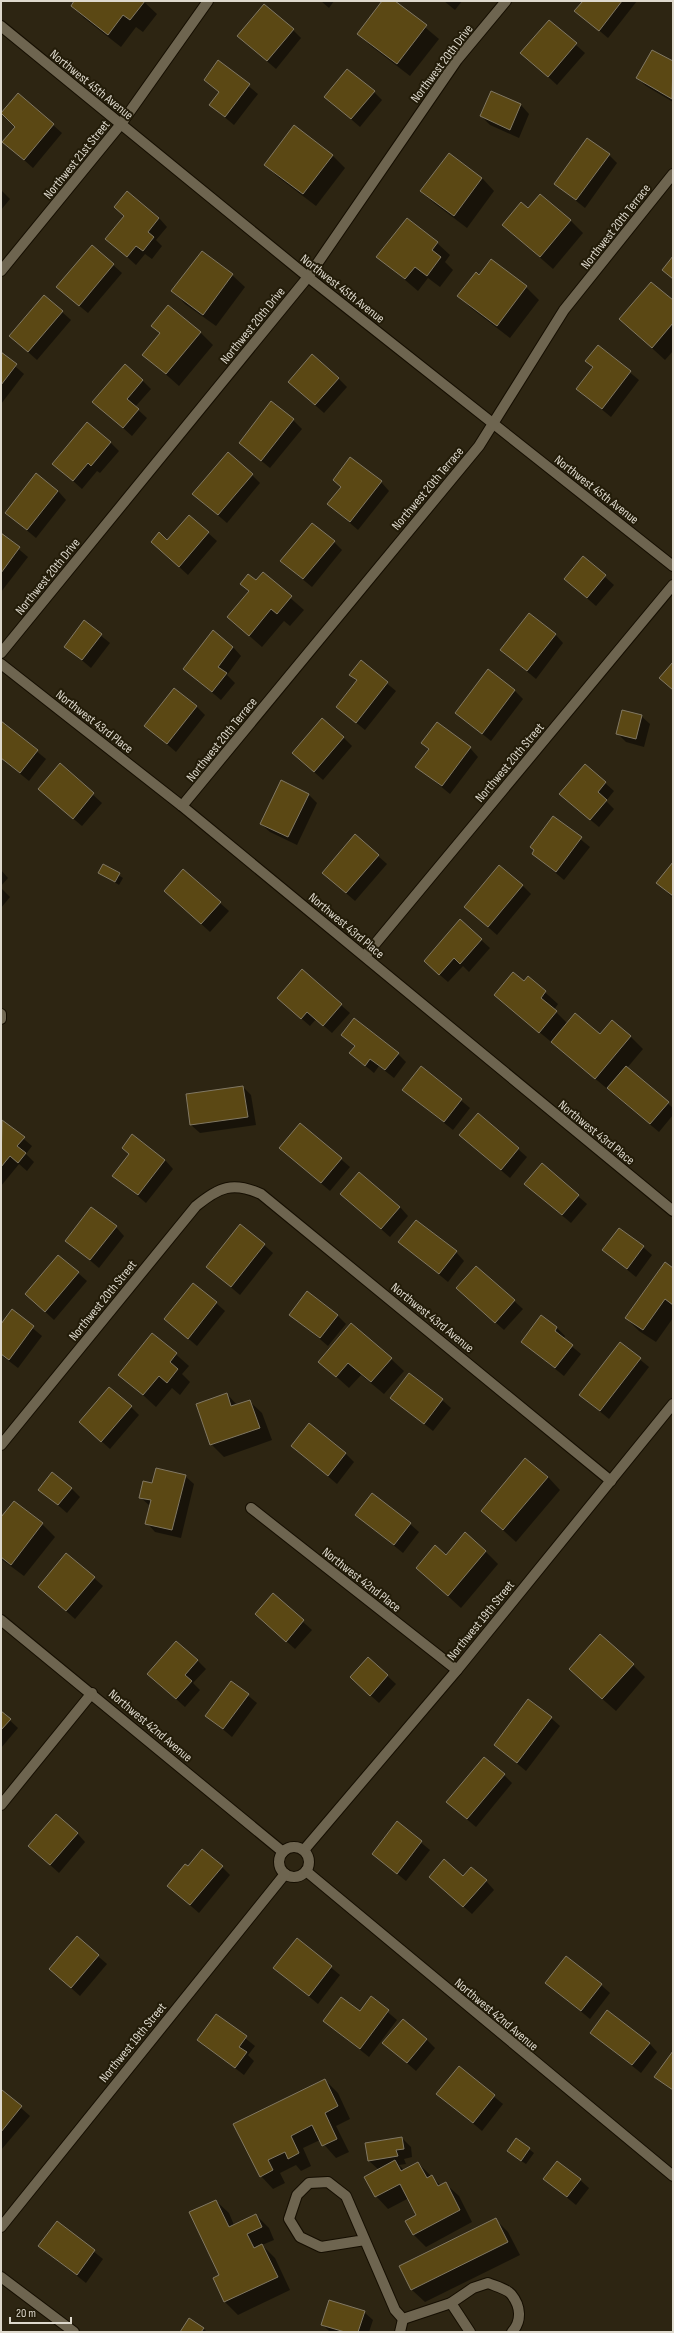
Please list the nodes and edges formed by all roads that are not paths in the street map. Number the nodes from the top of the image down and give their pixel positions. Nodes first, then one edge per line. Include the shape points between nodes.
1 (208, 1) edge
2 (506, 1) edge
3 (1, 26) edge
4 (121, 124) junction
5 (672, 174) edge
6 (1, 271) edge
7 (308, 277) junction
8 (492, 422) junction
9 (673, 566) edge
10 (673, 585) edge
11 (1, 654) edge
12 (1, 664) edge
13 (182, 806) junction
14 (365, 956) junction
15 (1, 1014) edge
16 (1, 1018) edge
17 (233, 1186) joint
18 (673, 1211) edge
19 (673, 1404) edge
20 (1, 1445) edge
21 (611, 1481) junction
22 (251, 1508) dead end
23 (1, 1620) edge
24 (457, 1670) junction
25 (92, 1693) junction
26 (1, 1805) edge
27 (304, 1850) junction
28 (283, 1852) junction
29 (306, 1871) junction
30 (284, 1874) junction
31 (673, 2176) edge
32 (1, 2227) edge
33 (365, 2240) junction
34 (1, 2277) edge
35 (451, 2303) junction
36 (403, 2319) junction
37 (74, 2332) edge
38 (400, 2332) edge
39 (470, 2332) edge
40 (512, 2332) edge

1 - 4 street, Northwest 21st Street
2 - 7 street, Northwest 20th Drive via 457,60
3 - 4 street, Northwest 45th Avenue
4 - 6 street, Northwest 21st Street
4 - 7 street, Northwest 45th Avenue
5 - 8 street, Northwest 20th Terrace via 564,310
7 - 8 street, Northwest 45th Avenue
7 - 11 street, Northwest 20th Drive
8 - 9 street, Northwest 45th Avenue
8 - 13 street, Northwest 20th Terrace via 479,446
10 - 14 street, Northwest 20th Street
12 - 13 street, Northwest 43rd Place
13 - 14 street, Northwest 43rd Place
14 - 18 street, Northwest 43rd Place
15 - 16 street
17 - 20 street, Northwest 20th Street via 212,1192 196,1206
17 - 21 street, Northwest 43rd Avenue via 249,1188 261,1194
19 - 21 street, Northwest 19th Street
21 - 24 street, Northwest 19th Street
22 - 24 street, Northwest 42nd Place
23 - 25 street, Northwest 42nd Avenue
24 - 27 street, Northwest 19th Street
25 - 26 street
25 - 28 street, Northwest 42nd Avenue
27 - 28 street via 293,1846
27 - 29 street via 310,1860
28 - 30 street via 279,1863
29 - 30 street via 296,1877
29 - 31 street, Northwest 42nd Avenue
30 - 32 street, Northwest 19th Street
33 - 33 street via 346,2196 328,2182 309,2183 297,2195 289,2219 300,2237 321,2248
33 - 36 street via 395,2310
34 - 37 street
35 - 36 street
35 - 39 street
35 - 40 street via 474,2288 488,2283 503,2289 511,2294 520,2313 518,2326
36 - 38 street

